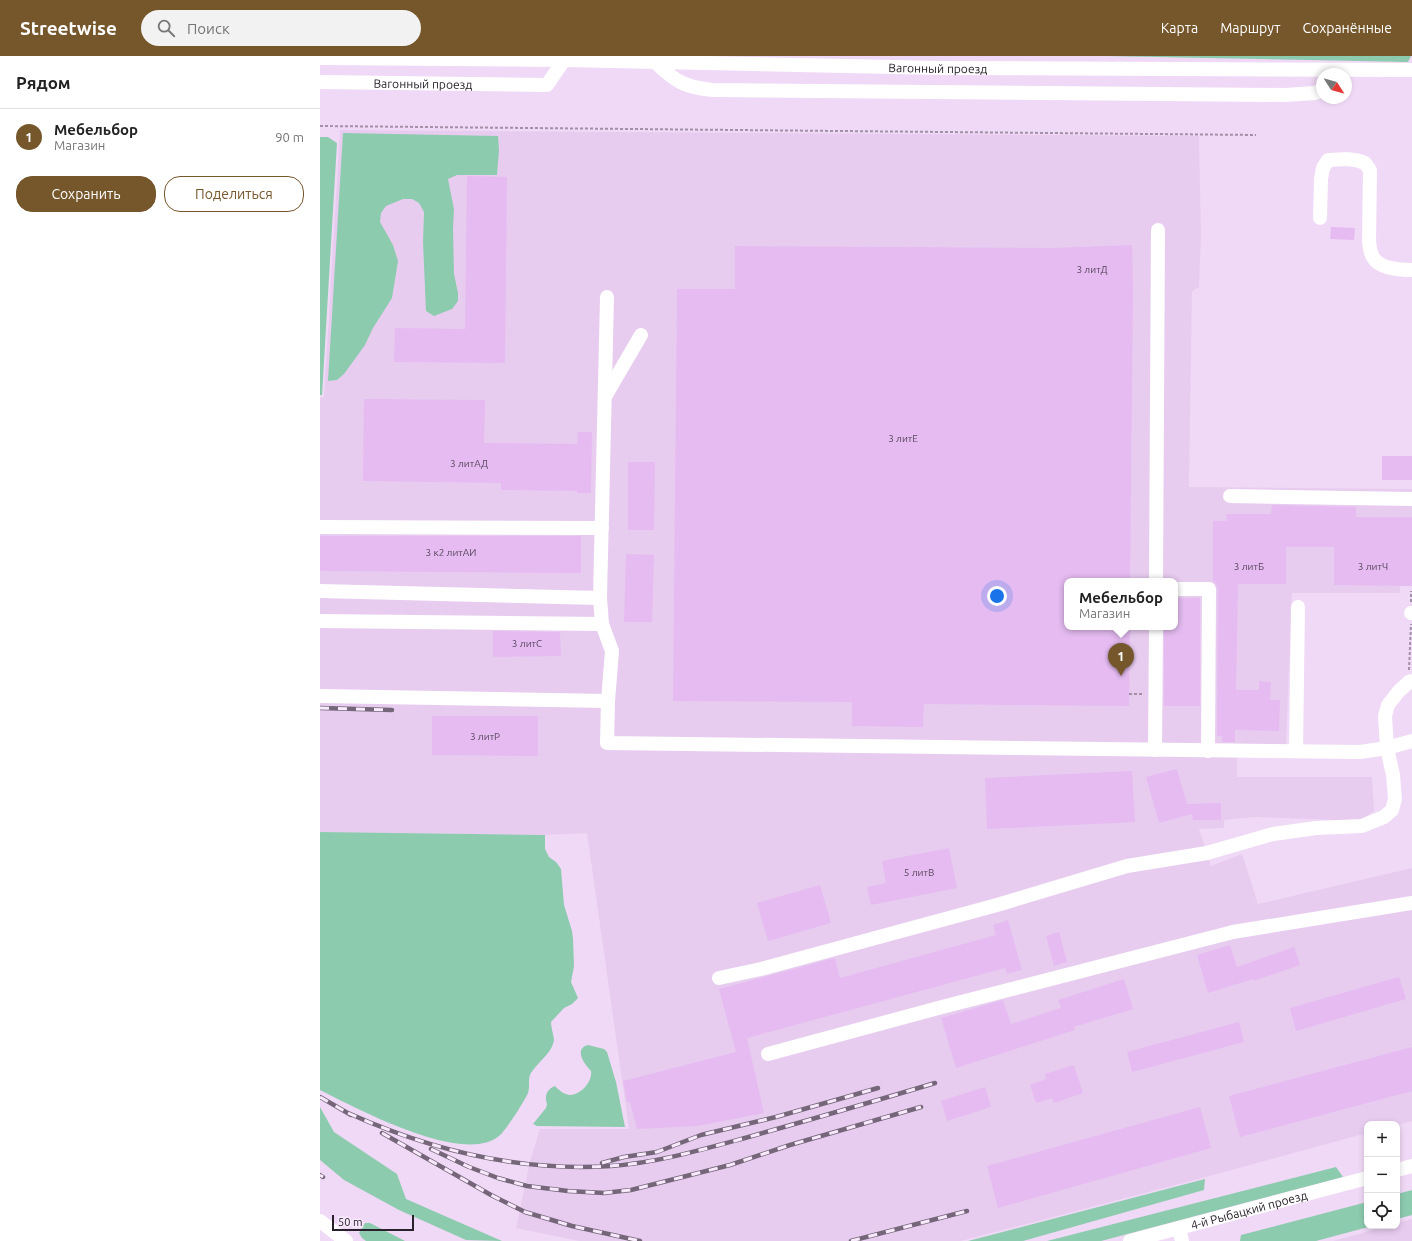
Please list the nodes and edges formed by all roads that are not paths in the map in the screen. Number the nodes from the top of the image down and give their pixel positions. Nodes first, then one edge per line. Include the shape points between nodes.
1 (320, 58) edge
2 (564, 60) junction
3 (655, 62) junction
4 (1411, 72) edge
5 (1316, 73) edge
6 (1352, 73) edge
7 (320, 82) edge
8 (1316, 93) edge
9 (1320, 218) dead end
10 (1158, 230) dead end
11 (1412, 270) edge
12 (607, 298) dead end
13 (641, 335) dead end
14 (605, 397) junction
15 (1230, 496) dead end
16 (1412, 499) edge
17 (320, 527) edge
18 (602, 528) junction
19 (1156, 578) edge
20 (1178, 589) edge
21 (320, 591) edge
22 (600, 598) junction
23 (1298, 607) dead end
24 (320, 621) edge
25 (602, 624) junction
26 (1156, 630) edge
27 (1411, 681) edge
28 (320, 696) edge
29 (608, 701) junction
30 (1412, 741) edge
31 (1387, 748) junction
32 (1155, 750) junction
33 (1208, 750) junction
34 (1296, 751) junction
35 (1412, 903) edge
36 (719, 978) dead end
37 (768, 1054) dead end
38 (1412, 1166) edge
39 (1400, 1169) edge
40 (1364, 1179) edge
41 (320, 1221) edge
42 (1180, 1234) edge
43 (346, 1241) edge
44 (1130, 1241) edge

1 - 2 street, Вагонный проезд
2 - 3 street, Вагонный проезд
2 - 7 street, Вагонный проезд via 547,85
3 - 5 street, Вагонный проезд
3 - 8 street via 677,81 697,89 713,90 1285,95
4 - 6 street, Вагонный проезд
9 - 11 street via 1321,179 1328,160 1345,159 1365,163 1370,170 1371,253 1375,260 1383,265
10 - 19 street
12 - 14 street
13 - 14 street
14 - 18 street
15 - 16 street
17 - 18 street
18 - 22 street
20 - 33 street via 1208,589
21 - 22 street
22 - 25 street
23 - 34 street
24 - 25 street
25 - 29 street via 612,651
26 - 32 street
27 - 31 street via 1398,691 1388,705 1385,716
28 - 29 street
29 - 32 street via 607,743
30 - 31 street
31 - 34 street via 1360,752
31 - 36 street via 1395,799 1392,810 1384,817 1362,826 1316,828 1273,834 1207,853 1127,866 989,907
32 - 33 street
33 - 34 street
35 - 37 street via 1233,932
38 - 39 street
40 - 42 street, 4-й Рыбацкий проезд
41 - 43 street
42 - 44 street, 4-й Рыбацкий проезд

